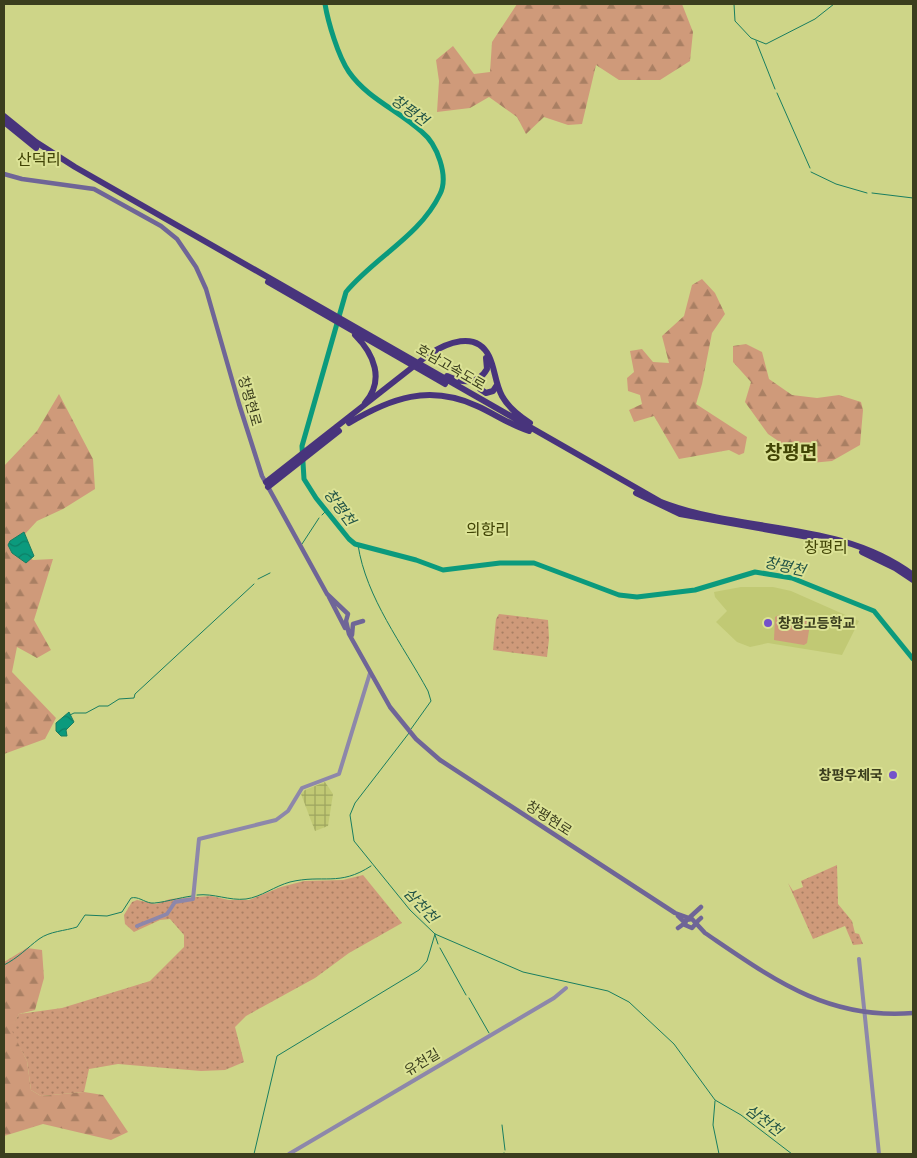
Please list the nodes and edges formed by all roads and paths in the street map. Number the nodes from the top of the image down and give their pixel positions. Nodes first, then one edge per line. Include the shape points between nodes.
1 (4, 116) edge
2 (4, 122) edge
3 (4, 174) edge
4 (323, 312) junction
5 (351, 327) junction
6 (440, 376) junction
7 (479, 379) junction
8 (497, 384) junction
9 (347, 422) junction
10 (529, 431) junction
11 (567, 450) junction
12 (292, 466) junction
13 (267, 485) junction
14 (868, 551) junction
15 (896, 565) junction
16 (913, 575) edge
17 (913, 580) edge
18 (327, 594) junction
19 (363, 621) dead end
20 (349, 634) junction
21 (358, 653) junction
22 (370, 673) junction
23 (675, 913) junction
24 (690, 923) junction
25 (137, 926) dead end
26 (704, 932) junction
27 (859, 959) dead end
28 (566, 988) dead end
29 (865, 1012) junction
30 (913, 1013) edge
31 (289, 1154) edge
32 (880, 1154) edge

1 - 4 highway, 호남고속도로 via 54,155
2 - 4 highway, 호남고속도로 via 48,156
3 - 13 main road, 창평현로 via 94,189 161,226 177,239 206,289 245,424
4 - 5 highway, 호남고속도로
5 - 6 highway, 호남고속도로
5 - 9 highway via 370,351 376,379 372,394
6 - 7 highway via 465,382
6 - 10 highway, 호남고속도로
6 - 11 highway, 호남고속도로
7 - 8 highway via 480,389 486,393 493,391
7 - 9 highway via 487,370 482,351 470,344 444,349
8 - 9 highway via 484,348 470,341 455,341 428,354
8 - 11 highway via 516,412
9 - 10 highway via 385,403 425,395 458,399
9 - 12 highway
9 - 12 highway via 319,448
10 - 14 highway, 호남고속도로 via 644,498 680,514
11 - 14 highway, 호남고속도로 via 678,509 806,532 845,541
12 - 13 highway
13 - 18 main road, 창평현로
14 - 15 highway, 호남고속도로
15 - 16 highway, 호남고속도로
15 - 17 highway, 호남고속도로
18 - 20 main road
18 - 20 main road, 창평현로 via 348,614
19 - 21 main road via 352,624 351,628
20 - 21 main road, 창평현로
21 - 22 main road, 창평현로
22 - 23 main road, 창평현로 via 404,725 440,760
22 - 25 street via 339,774 304,786 288,811 276,820 199,839 193,899 175,902 167,914
23 - 24 main road, 창평현로
23 - 24 main road via 680,922 678,928
23 - 24 main road via 688,915 700,907
24 - 26 main road, 창평현로
24 - 26 main road via 701,918
26 - 29 main road via 805,996 825,1004
27 - 29 street
28 - 31 street, 유천길
29 - 30 main road
29 - 32 street

